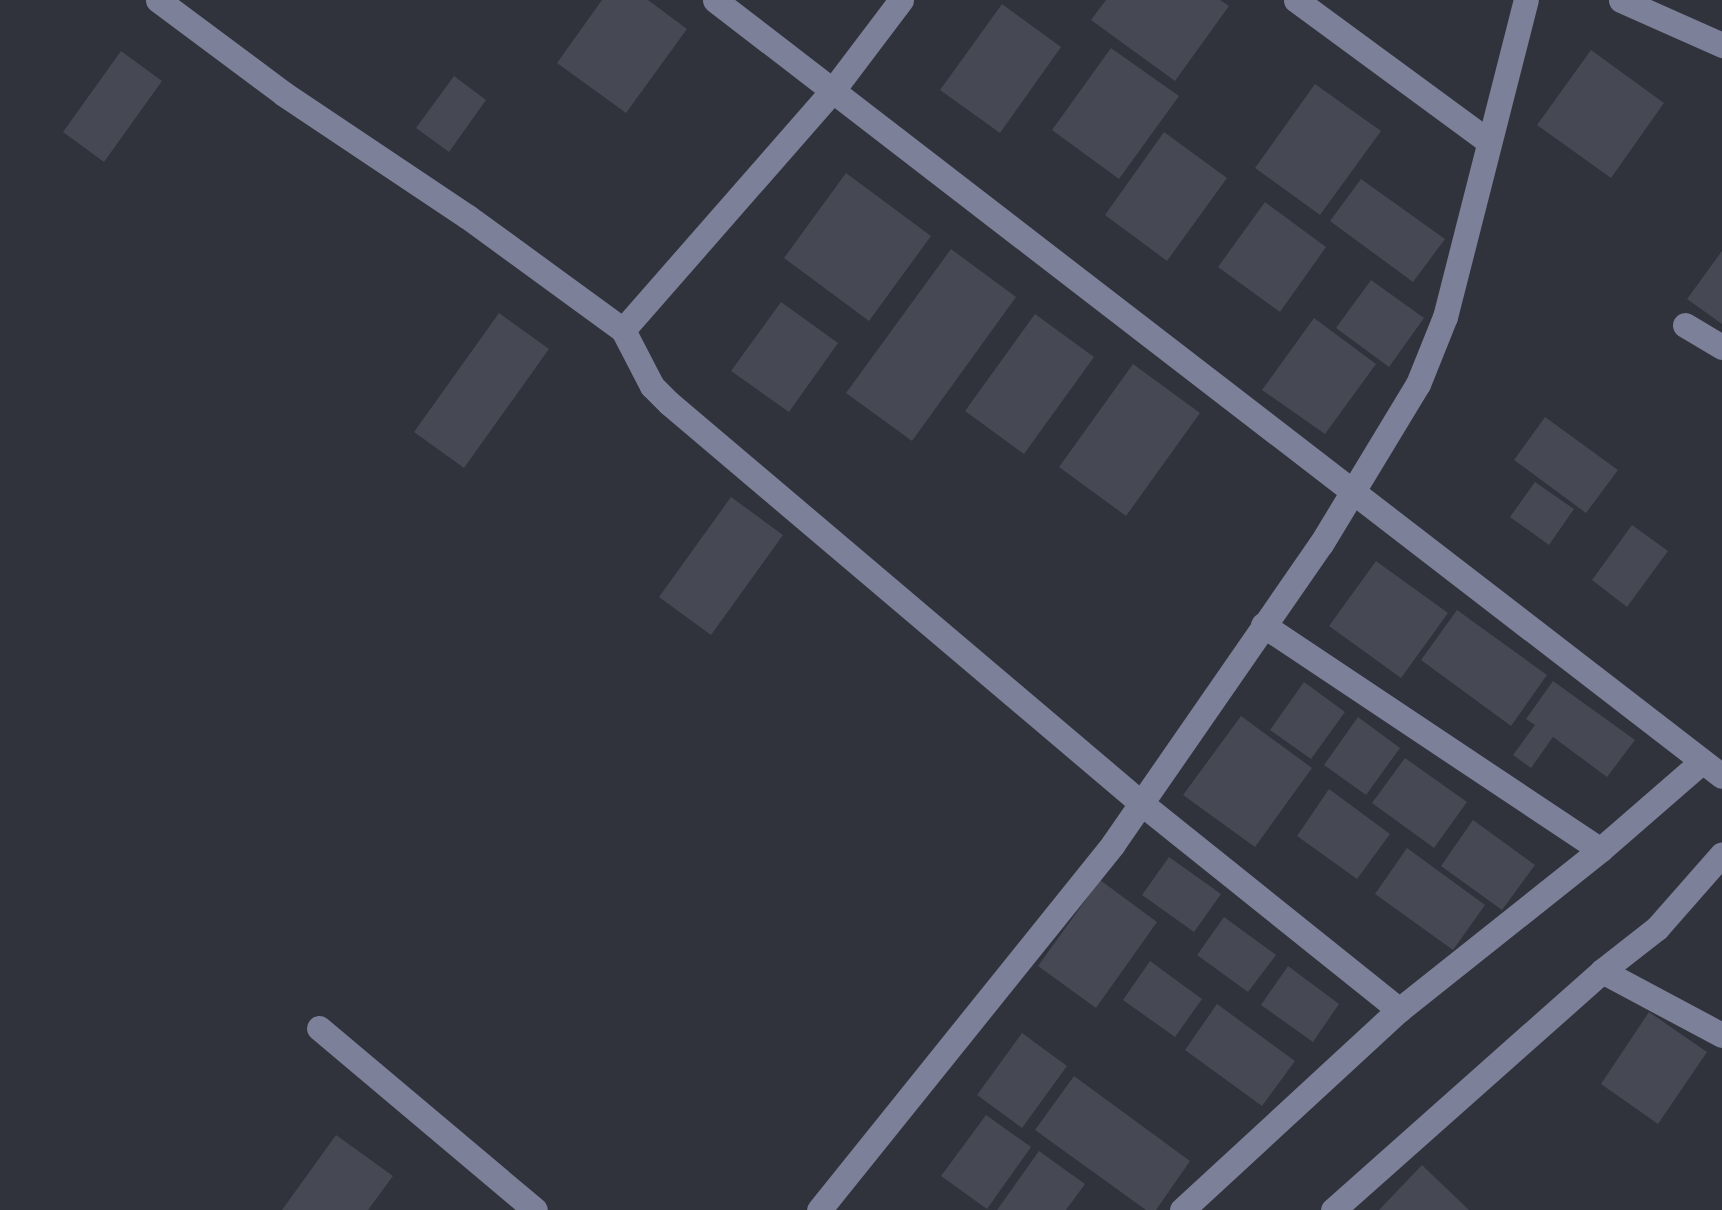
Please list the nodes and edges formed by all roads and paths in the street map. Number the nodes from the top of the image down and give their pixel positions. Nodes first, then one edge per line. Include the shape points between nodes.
1 (158, 0) edge
2 (715, 0) edge
3 (901, 0) edge
4 (1296, 0) edge
5 (1526, 0) edge
6 (1622, 0) edge
7 (1722, 45) edge
8 (833, 90) junction
9 (1488, 142) junction
10 (1685, 325) dead end
11 (623, 330) junction
12 (1722, 347) edge
13 (1353, 490) junction
14 (1262, 625) junction
15 (1700, 763) junction
16 (1722, 776) edge
17 (1140, 804) junction
18 (1600, 850) junction
19 (1722, 854) edge
20 (1602, 971) junction
21 (1399, 1010) junction
22 (319, 1028) dead end
23 (1722, 1036) edge
24 (535, 1210) edge
25 (819, 1210) edge
26 (1182, 1210) edge
27 (1332, 1210) edge

1 - 11 street
2 - 8 street
3 - 8 street
4 - 9 street
5 - 9 street
6 - 7 street
8 - 11 street
8 - 13 street
9 - 13 street via 1445,317 1418,384
10 - 12 street
11 - 17 street via 652,386 669,403
13 - 14 street
13 - 15 street
14 - 17 street
14 - 18 street
15 - 16 street
15 - 18 street
17 - 21 street
17 - 25 street
18 - 21 street
19 - 20 street via 1657,928
20 - 23 street
20 - 27 street
21 - 26 street
22 - 24 street

